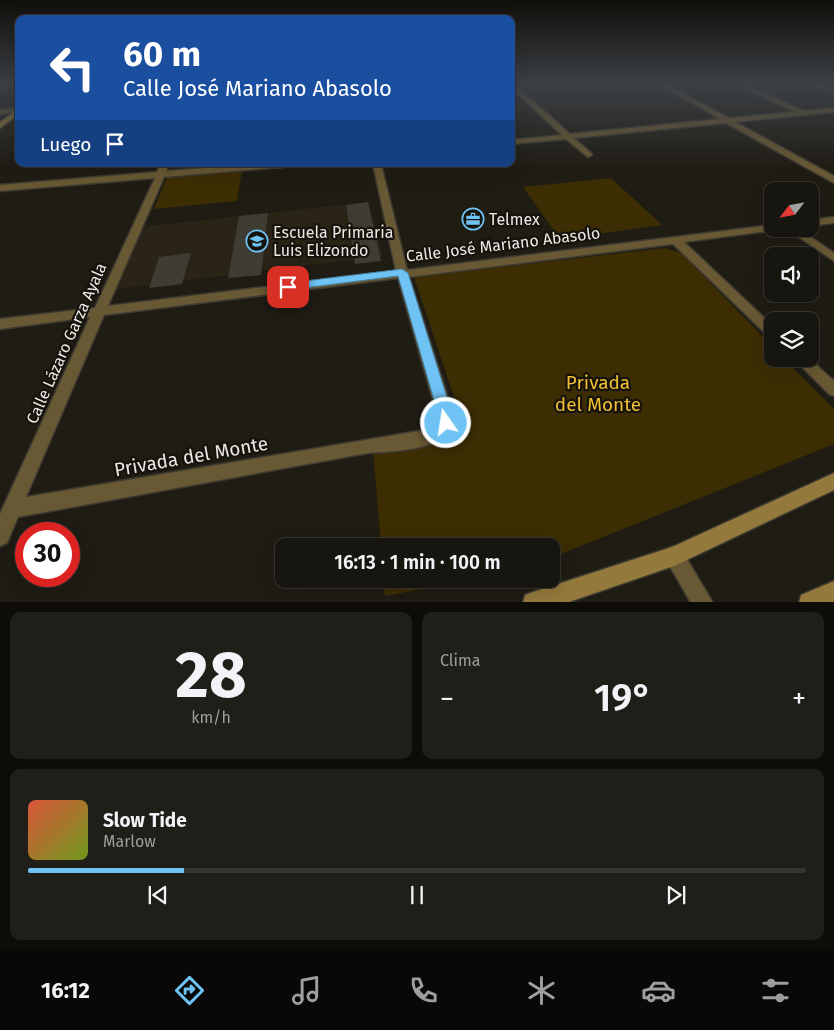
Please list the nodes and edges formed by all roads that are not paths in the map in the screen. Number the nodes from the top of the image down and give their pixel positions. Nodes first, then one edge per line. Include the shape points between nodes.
1 (542, 112) edge
2 (712, 112) edge
3 (812, 112) edge
4 (15, 113) edge
5 (803, 113) joint
6 (728, 121) junction
7 (0, 126) edge
8 (569, 137) junction
9 (515, 142) edge
10 (588, 155) dead end
11 (211, 167) edge
12 (377, 167) edge
13 (163, 169) edge
14 (834, 180) edge
15 (0, 188) edge
16 (834, 220) edge
17 (819, 222) edge
18 (764, 229) edge
19 (805, 238) edge
20 (674, 239) junction
21 (834, 258) edge
22 (402, 273) junction
23 (99, 310) junction
24 (0, 324) edge
25 (764, 324) edge
26 (810, 367) edge
27 (834, 390) edge
28 (834, 480) edge
29 (12, 509) junction
30 (0, 536) edge
31 (674, 556) junction
32 (834, 591) edge
33 (533, 602) edge
34 (703, 602) edge
35 (809, 602) edge

1 - 8 street
2 - 6 street
3 - 5 street
4 - 7 street
5 - 6 street
6 - 8 street
6 - 14 street
8 - 9 street
8 - 10 street
11 - 13 street
12 - 22 street
13 - 15 street
13 - 23 street, Calle Lázaro Garza Ayala
16 - 17 street
18 - 20 street, Calle José Mariano Abasolo
19 - 21 street
20 - 22 street, Calle José Mariano Abasolo
20 - 25 street
22 - 23 street, Calle José Mariano Abasolo
22 - 29 street, Privada del Monte via 443,407 446,423 436,434
23 - 24 street, Calle José Mariano Abasolo
23 - 29 street, Calle Lázaro Garza Ayala
26 - 27 street
28 - 31 street
29 - 30 street, Calle Lázaro Garza Ayala
31 - 33 street
31 - 34 street
32 - 35 street

